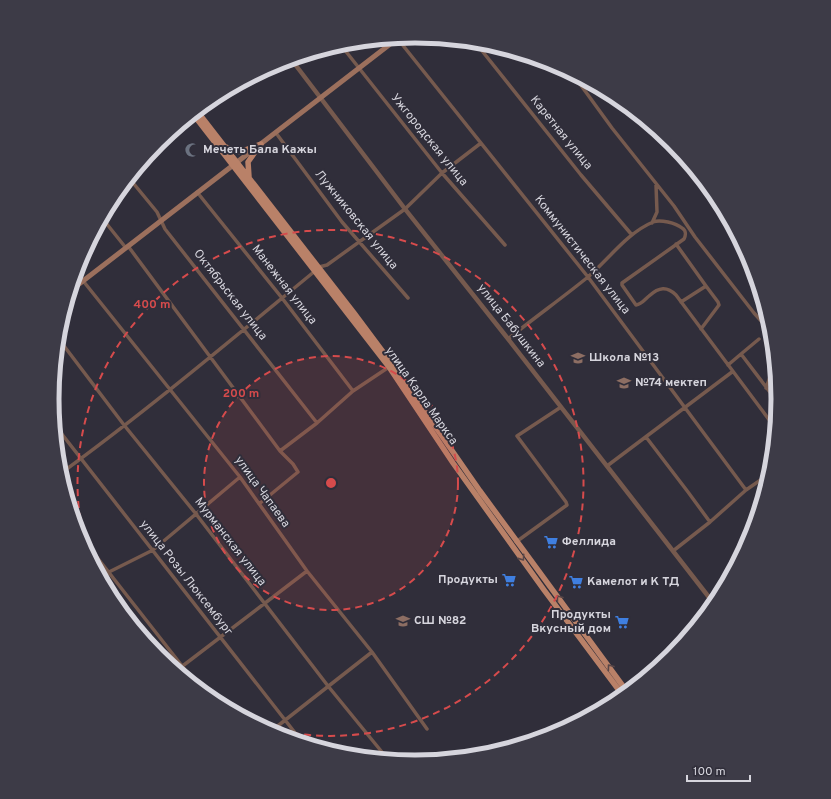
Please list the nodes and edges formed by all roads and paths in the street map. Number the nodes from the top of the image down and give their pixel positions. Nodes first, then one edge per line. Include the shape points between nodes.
1 (390, 44) edge
2 (402, 44) edge
3 (481, 49) edge
4 (345, 50) edge
5 (295, 64) edge
6 (358, 68) junction
7 (580, 84) edge
8 (321, 98) junction
9 (200, 115) edge
10 (196, 118) edge
11 (276, 133) junction
12 (481, 143) junction
13 (261, 144) junction
14 (224, 146) junction
15 (235, 164) junction
16 (442, 173) junction
17 (249, 177) junction
18 (133, 182) edge
19 (656, 184) junction
20 (197, 192) junction
21 (405, 209) junction
22 (161, 221) junction
23 (106, 223) edge
24 (652, 223) junction
25 (686, 229) junction
26 (632, 235) junction
27 (359, 242) junction
28 (676, 244) junction
29 (505, 245) dead end
30 (127, 247) junction
31 (317, 269) junction
32 (588, 276) junction
33 (81, 278) edge
34 (83, 281) junction
35 (78, 285) edge
36 (706, 286) junction
37 (282, 298) junction
38 (408, 298) dead end
39 (681, 302) junction
40 (764, 324) edge
41 (701, 329) junction
42 (244, 330) junction
43 (508, 339) junction
44 (760, 339) dead end
45 (63, 345) edge
46 (741, 354) junction
47 (209, 358) junction
48 (728, 365) junction
49 (389, 367) junction
50 (732, 372) junction
51 (770, 377) edge
52 (170, 388) junction
53 (766, 388) junction
54 (353, 391) junction
55 (772, 396) edge
56 (561, 407) junction
57 (686, 408) junction
58 (770, 421) edge
59 (317, 423) junction
60 (124, 426) junction
61 (61, 433) edge
62 (646, 437) junction
63 (280, 451) junction
64 (81, 459) junction
65 (607, 466) junction
66 (66, 470) edge
67 (240, 477) junction
68 (763, 478) edge
69 (746, 490) junction
70 (259, 504) junction
71 (196, 514) junction
72 (710, 522) junction
73 (518, 541) junction
74 (512, 545) junction
75 (153, 550) junction
76 (673, 551) junction
77 (95, 555) edge
78 (307, 571) junction
79 (109, 572) junction
80 (105, 575) edge
81 (711, 600) edge
82 (265, 603) junction
83 (220, 638) junction
84 (372, 652) junction
85 (182, 666) junction
86 (189, 675) edge
87 (328, 686) junction
88 (625, 688) edge
89 (620, 692) edge
90 (285, 720) junction
91 (276, 727) edge
92 (427, 729) dead end
93 (297, 736) edge
94 (383, 754) edge

1 - 6 main road
2 - 12 street, Коммунистическая улица
3 - 26 street, Каретная улица
4 - 6 street, Ужгородская улица
5 - 8 street, улица Бабушкина
6 - 8 main road
6 - 16 street, Ужгородская улица
7 - 19 street
8 - 11 main road
8 - 21 street, улица Бабушкина
9 - 14 main road, улица Карла Маркса
10 - 15 main road, улица Карла Маркса
11 - 13 main road
11 - 27 street, Лужниковская улица
12 - 16 street
12 - 32 street, Коммунистическая улица
13 - 14 main road via 240,152
13 - 15 main road
13 - 17 main road via 248,162
14 - 15 main road, улица Карла Маркса
15 - 17 main road, улица Карла Маркса
15 - 20 main road
15 - 31 main road, улица Карла Маркса
16 - 21 street
16 - 29 street, Ужгородская улица
17 - 31 main road, улица Карла Маркса
18 - 22 street, Октябрьская улица via 157,212
19 - 24 street via 657,212
19 - 25 street via 674,206
20 - 22 main road
20 - 37 street, Манежная улица
21 - 27 street
21 - 43 street, улица Бабушкина
22 - 30 main road
22 - 42 street, Октябрьская улица
23 - 30 street
24 - 25 street via 657,221
24 - 26 street
25 - 28 street via 684,239
25 - 40 street
26 - 32 street
27 - 31 street via 327,265
27 - 38 street, Лужниковская улица
28 - 36 street
28 - 39 street via 621,284 636,305 662,288 670,289
30 - 34 main road
30 - 47 street
31 - 37 street
31 - 49 main road, улица Карла Маркса
31 - 73 main road, улица Карла Маркса via 392,364 459,462
32 - 43 street
32 - 57 street, Коммунистическая улица
33 - 34 street, улица Чапаева
34 - 35 main road
34 - 52 street, улица Чапаева
36 - 39 street
36 - 41 street via 719,305
37 - 42 street
37 - 54 street, Манежная улица
39 - 41 street
41 - 48 street
42 - 47 street
42 - 59 street, Октябрьская улица
43 - 56 street, улица Бабушкина
44 - 46 street
45 - 60 street, Мурманская улица
46 - 48 street
46 - 53 street
47 - 52 street
47 - 63 street
48 - 50 street
49 - 54 street
49 - 74 main road, улица Карла Маркса
50 - 57 street
50 - 58 street
51 - 53 street
52 - 60 street
52 - 67 street, улица Чапаева
53 - 55 street
54 - 59 street
56 - 65 street, улица Бабушкина
56 - 73 street via 517,436 567,505
57 - 62 street
57 - 69 street, Коммунистическая улица
59 - 63 street
60 - 64 street
60 - 71 street, Мурманская улица
61 - 64 street, улица Розы Люксембург
62 - 65 street
62 - 72 street
63 - 70 street via 298,472
64 - 66 street
64 - 75 street, улица Розы Люксембург
65 - 76 street, улица Бабушкина
67 - 70 street, улица Чапаева
67 - 71 street
68 - 69 street
69 - 72 street
70 - 78 street, улица Чапаева
71 - 75 street
71 - 82 street, Мурманская улица
72 - 76 street
73 - 74 street
88 -> 73 main road, улица Карла Маркса
74 -> 89 main road, улица Карла Маркса
75 - 79 street
75 - 83 street, улица Розы Люксембург
76 - 81 street, улица Бабушкина
77 - 79 street
78 - 82 street
78 - 84 street, улица Чапаева
79 - 80 street
79 - 85 street
82 - 83 street
82 - 87 street, Мурманская улица
83 - 85 street
83 - 90 street, улица Розы Люксембург
84 - 87 street
84 - 92 street, улица Чапаева
85 - 86 street
87 - 90 street
87 - 94 street, Мурманская улица
90 - 91 street
90 - 93 street, улица Розы Люксембург

